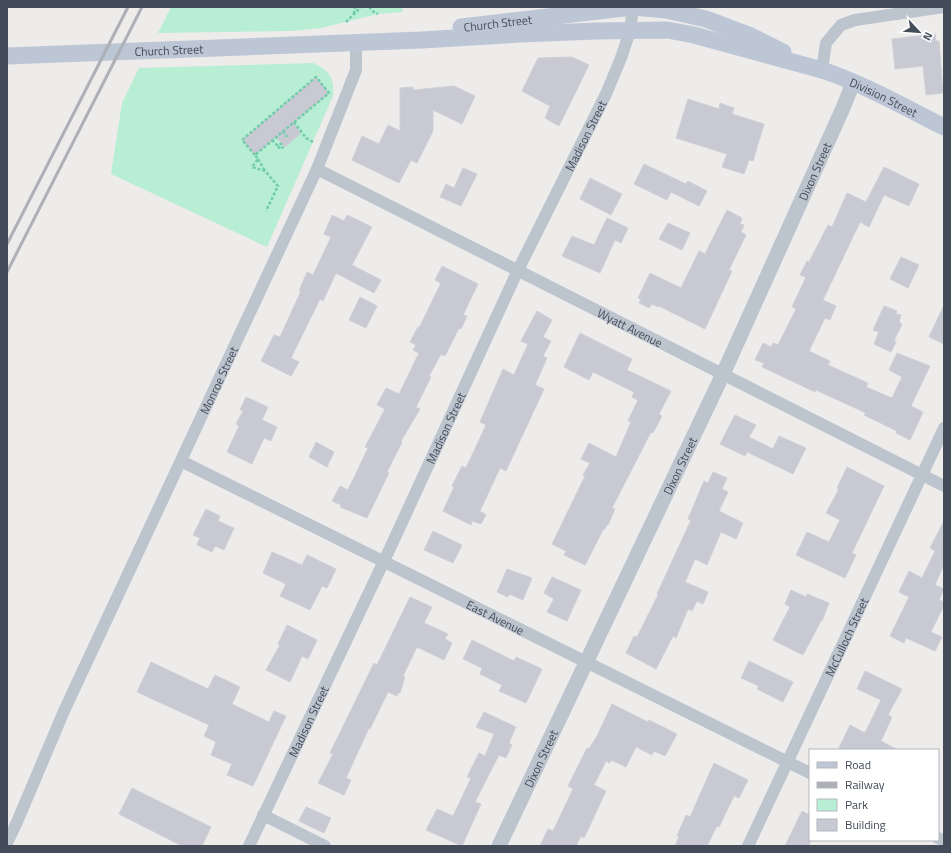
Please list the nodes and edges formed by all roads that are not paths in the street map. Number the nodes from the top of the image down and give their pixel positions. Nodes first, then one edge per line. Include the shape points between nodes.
1 (633, 7) edge
2 (944, 7) edge
3 (572, 11) edge
4 (630, 30) junction
5 (356, 43) junction
6 (7, 56) edge
7 (822, 70) junction
8 (853, 82) junction
9 (944, 127) edge
10 (317, 169) junction
11 (518, 270) junction
12 (723, 374) junction
13 (944, 428) edge
14 (181, 461) junction
15 (922, 475) junction
16 (944, 486) edge
17 (384, 561) junction
18 (586, 661) junction
19 (787, 762) junction
20 (809, 773) edge
21 (263, 815) junction
22 (7, 843) edge
23 (249, 846) edge
24 (325, 846) edge
25 (499, 846) edge
26 (748, 846) edge

1 - 3 main road, Church Street
1 - 4 street, Madison Street
1 - 7 main road, Church Street via 706,18
2 - 7 street via 855,20 841,25 826,44
3 - 5 main road, Church Street
4 - 5 main road, Church Street
4 - 7 main road, Church Street via 667,30 694,35
4 - 11 street, Madison Street via 606,94
5 - 6 main road, Church Street
5 - 10 street, Monroe Street via 356,70
7 - 8 main road, Division Street
8 - 9 main road, Division Street
8 - 12 street, Dixon Street
10 - 11 street, Wyatt Avenue
10 - 14 street, Monroe Street
11 - 12 street, Wyatt Avenue
11 - 17 street, Madison Street
12 - 15 street, Wyatt Avenue
12 - 18 street, Dixon Street
13 - 15 street, McCulloch Street
14 - 17 street, East Avenue
14 - 22 street, Monroe Street via 64,711
15 - 16 street, Wyatt Avenue
15 - 19 street, McCulloch Street
17 - 18 street, East Avenue
17 - 21 street, Madison Street
18 - 19 street, East Avenue
18 - 25 street, Dixon Street
19 - 20 street, East Avenue
19 - 26 street, McCulloch Street
21 - 23 street, Madison Street
21 - 24 street

